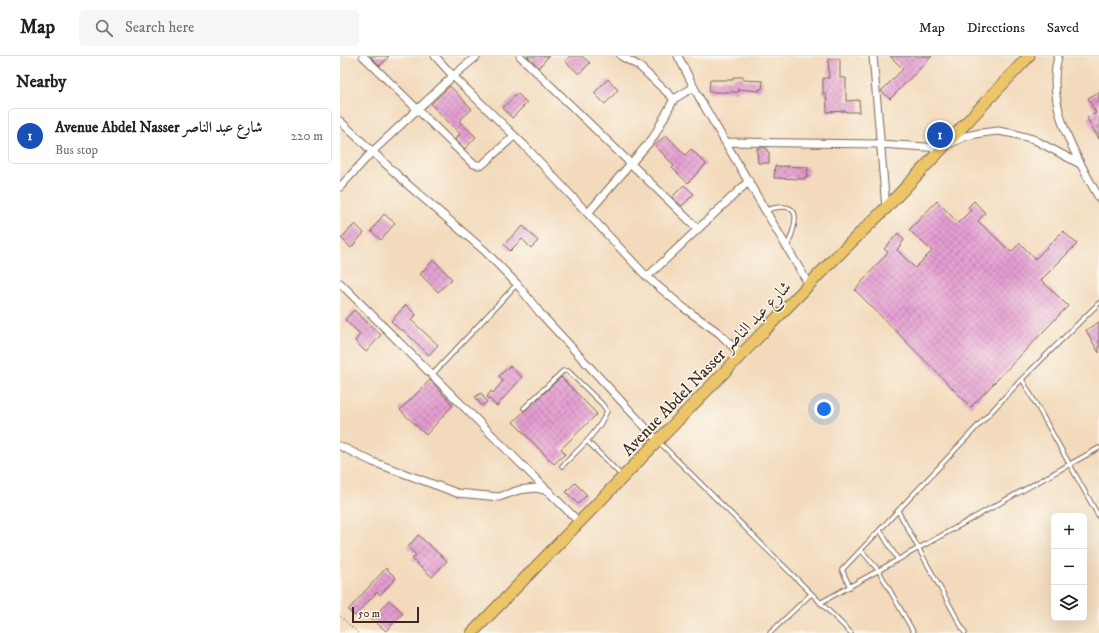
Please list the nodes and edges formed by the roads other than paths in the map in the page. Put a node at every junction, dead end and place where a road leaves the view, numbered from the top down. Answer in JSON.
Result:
{"nodes":[{"id":1,"x":363,"y":56,"type":"edge"},
{"id":2,"x":435,"y":56,"type":"edge"},
{"id":3,"x":477,"y":56,"type":"edge"},
{"id":4,"x":520,"y":56,"type":"edge"},
{"id":5,"x":621,"y":56,"type":"edge"},
{"id":6,"x":678,"y":56,"type":"edge"},
{"id":7,"x":873,"y":56,"type":"edge"},
{"id":8,"x":1029,"y":56,"type":"edge"},
{"id":9,"x":1058,"y":56,"type":"edge"},
{"id":10,"x":452,"y":76,"type":"junction"},
{"id":11,"x":694,"y":87,"type":"junction"},
{"id":12,"x":674,"y":99,"type":"junction"},
{"id":13,"x":418,"y":110,"type":"junction"},
{"id":14,"x":340,"y":121,"type":"edge"},
{"id":15,"x":514,"y":136,"type":"junction"},
{"id":16,"x":726,"y":142,"type":"junction"},
{"id":17,"x":880,"y":144,"type":"junction"},
{"id":18,"x":941,"y":148,"type":"junction"},
{"id":19,"x":372,"y":152,"type":"junction"},
{"id":20,"x":631,"y":163,"type":"junction"},
{"id":21,"x":1080,"y":164,"type":"junction"},
{"id":22,"x":749,"y":180,"type":"junction"},
{"id":23,"x":340,"y":187,"type":"edge"},
{"id":24,"x":1099,"y":198,"type":"edge"},
{"id":25,"x":886,"y":208,"type":"junction"},
{"id":26,"x":766,"y":210,"type":"junction"},
{"id":27,"x":588,"y":213,"type":"junction"},
{"id":28,"x":698,"y":229,"type":"junction"},
{"id":29,"x":788,"y":247,"type":"junction"},
{"id":30,"x":647,"y":277,"type":"junction"},
{"id":31,"x":340,"y":283,"type":"edge"},
{"id":32,"x":517,"y":284,"type":"junction"},
{"id":33,"x":809,"y":285,"type":"junction"},
{"id":34,"x":1099,"y":303,"type":"edge"},
{"id":35,"x":742,"y":355,"type":"junction"},
{"id":36,"x":432,"y":375,"type":"junction"},
{"id":37,"x":1022,"y":379,"type":"junction"},
{"id":38,"x":524,"y":408,"type":"dead end"},
{"id":39,"x":587,"y":441,"type":"junction"},
{"id":40,"x":658,"y":441,"type":"junction"},
{"id":41,"x":340,"y":446,"type":"edge"},
{"id":42,"x":1099,"y":448,"type":"edge"},
{"id":43,"x":1070,"y":465,"type":"junction"},
{"id":44,"x":562,"y":466,"type":"dead end"},
{"id":45,"x":624,"y":477,"type":"junction"},
{"id":46,"x":549,"y":492,"type":"junction"},
{"id":47,"x":898,"y":511,"type":"junction"},
{"id":48,"x":1099,"y":517,"type":"edge"},
{"id":49,"x":580,"y":522,"type":"junction"},
{"id":50,"x":880,"y":530,"type":"junction"},
{"id":51,"x":919,"y":548,"type":"junction"},
{"id":52,"x":861,"y":550,"type":"junction"},
{"id":53,"x":898,"y":560,"type":"junction"},
{"id":54,"x":879,"y":571,"type":"junction"},
{"id":55,"x":850,"y":587,"type":"junction"},
{"id":56,"x":811,"y":594,"type":"junction"},
{"id":57,"x":820,"y":603,"type":"junction"},
{"id":58,"x":472,"y":633,"type":"edge"},
{"id":59,"x":770,"y":633,"type":"edge"},
{"id":60,"x":850,"y":633,"type":"edge"},
{"id":61,"x":914,"y":633,"type":"edge"},
{"id":62,"x":965,"y":633,"type":"edge"}],
"edges":[{"from":1,"to":13,"type":"street"},
{"from":2,"to":10,"type":"street"},
{"from":3,"to":10,"type":"street"},
{"from":4,"to":20,"type":"street"},
{"from":5,"to":12,"type":"street"},
{"from":6,"to":11,"type":"street"},
{"from":7,"to":17,"type":"street"},
{"from":8,"to":18,"type":"main road","name":"Avenue Abdel Nasser شارع عبد الناصر"},
{"from":9,"to":21,"type":"street"},
{"from":10,"to":13,"type":"street"},
{"from":10,"to":15,"type":"street"},
{"from":11,"to":12,"type":"street"},
{"from":11,"to":16,"type":"street"},
{"from":12,"to":20,"type":"street"},
{"from":13,"to":15,"type":"street"},
{"from":13,"to":19,"type":"street"},
{"from":14,"to":19,"type":"street"},
{"from":15,"to":27,"type":"street"},
{"from":16,"to":17,"type":"street"},
{"from":16,"to":22,"type":"street"},
{"from":17,"to":18,"type":"street"},
{"from":17,"to":25,"type":"street"},
{"from":18,"to":21,"type":"street"},
{"from":18,"to":25,"type":"main road","name":"Avenue Abdel Nasser شارع عبد الناصر"},
{"from":19,"to":23,"type":"street"},
{"from":19,"to":32,"type":"street"},
{"from":20,"to":27,"type":"street"},
{"from":20,"to":28,"type":"street"},
{"from":21,"to":24,"type":"street"},
{"from":22,"to":26,"type":"street"},
{"from":22,"to":28,"type":"street"},
{"from":25,"to":33,"type":"main road","name":"Avenue Abdel Nasser شارع عبد الناصر"},
{"from":26,"to":29,"type":"street"},
{"from":26,"to":29,"type":"lane"},
{"from":27,"to":30,"type":"street"},
{"from":28,"to":30,"type":"street"},
{"from":29,"to":33,"type":"street"},
{"from":30,"to":35,"type":"street"},
{"from":31,"to":36,"type":"street"},
{"from":32,"to":36,"type":"lane"},
{"from":32,"to":40,"type":"street"},
{"from":33,"to":35,"type":"main road","name":"Avenue Abdel Nasser شارع عبد الناصر"},
{"from":34,"to":37,"type":"lane"},
{"from":35,"to":40,"type":"main road","name":"Avenue Abdel Nasser شارع عبد الناصر"},
{"from":36,"to":46,"type":"street"},
{"from":37,"to":43,"type":"lane"},
{"from":37,"to":47,"type":"lane"},
{"from":38,"to":39,"type":"lane"},
{"from":39,"to":44,"type":"lane"},
{"from":39,"to":45,"type":"lane"},
{"from":40,"to":45,"type":"main road","name":"Avenue Abdel Nasser شارع عبد الناصر"},
{"from":40,"to":56,"type":"lane"},
{"from":41,"to":46,"type":"street"},
{"from":42,"to":43,"type":"lane"},
{"from":43,"to":48,"type":"lane"},
{"from":43,"to":51,"type":"lane"},
{"from":45,"to":49,"type":"main road","name":"Avenue Abdel Nasser شارع عبد الناصر"},
{"from":46,"to":49,"type":"street"},
{"from":47,"to":50,"type":"lane"},
{"from":47,"to":51,"type":"lane"},
{"from":49,"to":58,"type":"main road","name":"Avenue Abdel Nasser شارع عبد الناصر"},
{"from":50,"to":52,"type":"lane"},
{"from":50,"to":53,"type":"lane"},
{"from":51,"to":53,"type":"lane"},
{"from":51,"to":62,"type":"lane"},
{"from":52,"to":54,"type":"lane"},
{"from":52,"to":55,"type":"lane"},
{"from":53,"to":54,"type":"lane"},
{"from":54,"to":55,"type":"lane"},
{"from":54,"to":61,"type":"lane"},
{"from":55,"to":57,"type":"lane"},
{"from":56,"to":57,"type":"lane"},
{"from":56,"to":59,"type":"lane"},
{"from":57,"to":60,"type":"lane"}]}
